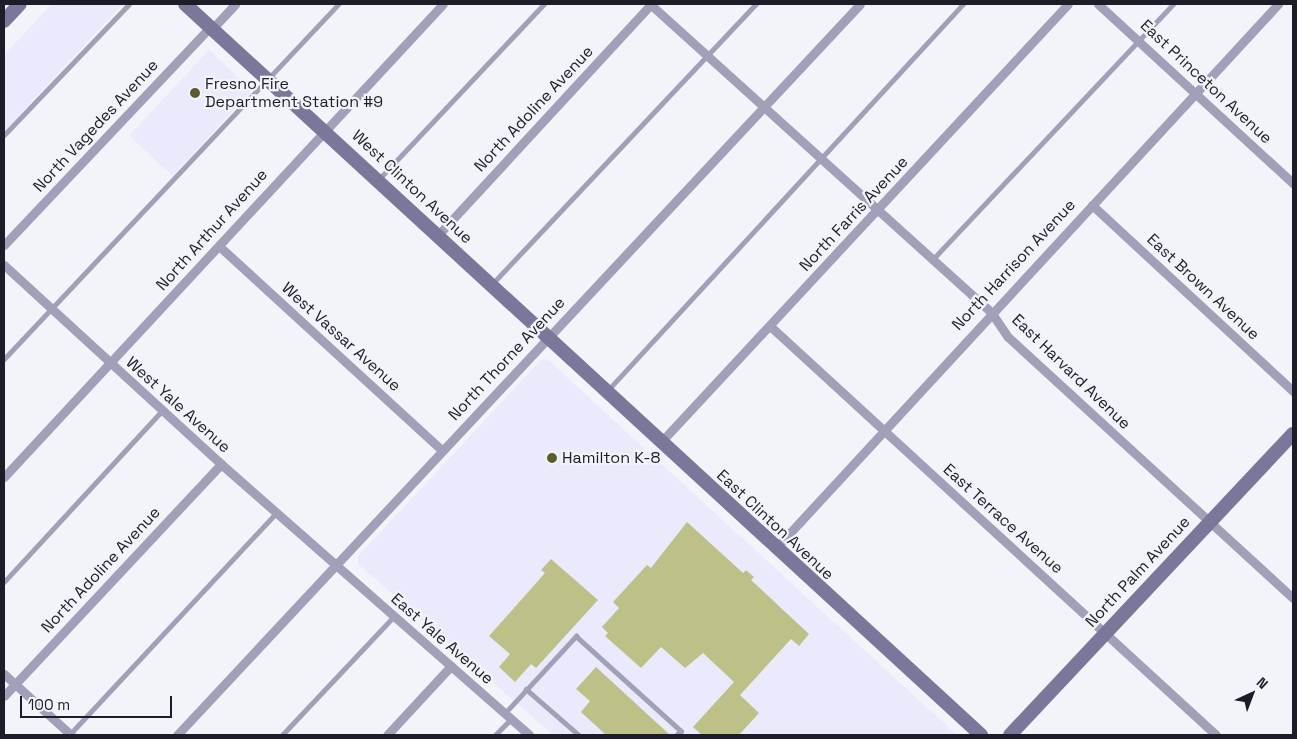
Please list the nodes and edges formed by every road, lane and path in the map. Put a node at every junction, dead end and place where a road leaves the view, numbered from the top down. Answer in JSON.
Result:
{"nodes":[{"id":1,"x":20,"y":4,"type":"edge"},
{"id":2,"x":129,"y":4,"type":"edge"},
{"id":3,"x":185,"y":4,"type":"edge"},
{"id":4,"x":235,"y":4,"type":"edge"},
{"id":5,"x":338,"y":4,"type":"edge"},
{"id":6,"x":443,"y":4,"type":"edge"},
{"id":7,"x":544,"y":4,"type":"edge"},
{"id":8,"x":651,"y":4,"type":"edge"},
{"id":9,"x":756,"y":4,"type":"edge"},
{"id":10,"x":860,"y":4,"type":"edge"},
{"id":11,"x":963,"y":4,"type":"edge"},
{"id":12,"x":1068,"y":4,"type":"edge"},
{"id":13,"x":1098,"y":4,"type":"edge"},
{"id":14,"x":1173,"y":4,"type":"edge"},
{"id":15,"x":1278,"y":4,"type":"edge"},
{"id":16,"x":4,"y":21,"type":"edge"},
{"id":17,"x":211,"y":28,"type":"junction"},
{"id":18,"x":1138,"y":41,"type":"junction"},
{"id":19,"x":707,"y":54,"type":"junction"},
{"id":20,"x":267,"y":79,"type":"junction"},
{"id":21,"x":1195,"y":94,"type":"junction"},
{"id":22,"x":764,"y":105,"type":"junction"},
{"id":23,"x":324,"y":130,"type":"junction"},
{"id":24,"x":4,"y":135,"type":"edge"},
{"id":25,"x":821,"y":157,"type":"junction"},
{"id":26,"x":378,"y":180,"type":"junction"},
{"id":27,"x":1293,"y":183,"type":"edge"},
{"id":28,"x":1092,"y":204,"type":"junction"},
{"id":29,"x":880,"y":210,"type":"junction"},
{"id":30,"x":438,"y":235,"type":"junction"},
{"id":31,"x":4,"y":245,"type":"edge"},
{"id":32,"x":219,"y":246,"type":"junction"},
{"id":33,"x":933,"y":259,"type":"junction"},
{"id":34,"x":4,"y":264,"type":"edge"},
{"id":35,"x":492,"y":284,"type":"junction"},
{"id":36,"x":51,"y":309,"type":"junction"},
{"id":37,"x":991,"y":312,"type":"junction"},
{"id":38,"x":770,"y":326,"type":"junction"},
{"id":39,"x":549,"y":336,"type":"junction"},
{"id":40,"x":4,"y":359,"type":"edge"},
{"id":41,"x":109,"y":363,"type":"junction"},
{"id":42,"x":1293,"y":390,"type":"edge"},
{"id":43,"x":607,"y":391,"type":"junction"},
{"id":44,"x":162,"y":411,"type":"junction"},
{"id":45,"x":882,"y":429,"type":"junction"},
{"id":46,"x":1293,"y":434,"type":"edge"},
{"id":47,"x":660,"y":443,"type":"junction"},
{"id":48,"x":442,"y":450,"type":"junction"},
{"id":49,"x":221,"y":464,"type":"junction"},
{"id":50,"x":4,"y":477,"type":"edge"},
{"id":51,"x":276,"y":513,"type":"junction"},
{"id":52,"x":1210,"y":521,"type":"junction"},
{"id":53,"x":775,"y":549,"type":"junction"},
{"id":54,"x":335,"y":565,"type":"junction"},
{"id":55,"x":4,"y":582,"type":"edge"},
{"id":56,"x":1293,"y":598,"type":"edge"},
{"id":57,"x":394,"y":616,"type":"junction"},
{"id":58,"x":1105,"y":632,"type":"junction"},
{"id":59,"x":451,"y":666,"type":"junction"},
{"id":60,"x":4,"y":674,"type":"edge"},
{"id":61,"x":15,"y":684,"type":"junction"},
{"id":62,"x":526,"y":689,"type":"junction"},
{"id":63,"x":4,"y":696,"type":"edge"},
{"id":64,"x":508,"y":716,"type":"junction"},
{"id":65,"x":70,"y":735,"type":"edge"},
{"id":66,"x":177,"y":735,"type":"edge"},
{"id":67,"x":282,"y":735,"type":"edge"},
{"id":68,"x":387,"y":735,"type":"edge"},
{"id":69,"x":495,"y":735,"type":"edge"},
{"id":70,"x":529,"y":735,"type":"edge"},
{"id":71,"x":579,"y":735,"type":"edge"},
{"id":72,"x":677,"y":735,"type":"edge"},
{"id":73,"x":981,"y":735,"type":"edge"},
{"id":74,"x":1010,"y":735,"type":"edge"},
{"id":75,"x":1216,"y":735,"type":"edge"}],
"edges":[{"from":1,"to":16,"type":"main road"},
{"from":2,"to":24,"type":"lane"},
{"from":3,"to":17,"type":"main road","name":"West Clinton Avenue"},
{"from":4,"to":17,"type":"street","name":"North Vagedes Avenue"},
{"from":5,"to":20,"type":"lane"},
{"from":6,"to":23,"type":"street","name":"North Arthur Avenue"},
{"from":7,"to":26,"type":"lane"},
{"from":8,"to":19,"type":"street","name":"East Harvard Avenue"},
{"from":8,"to":30,"type":"street","name":"North Adoline Avenue"},
{"from":9,"to":19,"type":"lane"},
{"from":10,"to":22,"type":"street","name":"North Thorne Avenue"},
{"from":11,"to":25,"type":"lane"},
{"from":12,"to":29,"type":"street","name":"North Farris Avenue"},
{"from":13,"to":18,"type":"street","name":"East Princeton Avenue"},
{"from":14,"to":18,"type":"lane"},
{"from":15,"to":21,"type":"street","name":"North Harrison Avenue"},
{"from":17,"to":20,"type":"main road","name":"West Clinton Avenue"},
{"from":17,"to":31,"type":"street","name":"North Vagedes Avenue"},
{"from":18,"to":21,"type":"street","name":"East Princeton Avenue"},
{"from":18,"to":33,"type":"lane"},
{"from":19,"to":22,"type":"street","name":"East Harvard Avenue"},
{"from":19,"to":35,"type":"lane"},
{"from":20,"to":23,"type":"main road","name":"West Clinton Avenue"},
{"from":20,"to":36,"type":"lane"},
{"from":21,"to":27,"type":"street","name":"East Princeton Avenue"},
{"from":21,"to":28,"type":"street","name":"North Harrison Avenue"},
{"from":22,"to":25,"type":"street","name":"East Harvard Avenue"},
{"from":22,"to":39,"type":"street","name":"North Thorne Avenue"},
{"from":23,"to":26,"type":"main road","name":"West Clinton Avenue"},
{"from":23,"to":32,"type":"street","name":"North Arthur Avenue"},
{"from":25,"to":29,"type":"street","name":"East Harvard Avenue"},
{"from":25,"to":43,"type":"lane"},
{"from":26,"to":30,"type":"main road","name":"West Clinton Avenue"},
{"from":28,"to":37,"type":"street","name":"North Harrison Avenue"},
{"from":28,"to":42,"type":"street","name":"East Brown Avenue"},
{"from":29,"to":33,"type":"street","name":"East Harvard Avenue"},
{"from":29,"to":38,"type":"street","name":"North Farris Avenue"},
{"from":30,"to":35,"type":"main road","name":"West Clinton Avenue"},
{"from":32,"to":41,"type":"street","name":"North Arthur Avenue"},
{"from":32,"to":48,"type":"street","name":"West Vassar Avenue"},
{"from":33,"to":37,"type":"street","name":"East Harvard Avenue"},
{"from":34,"to":36,"type":"street","name":"West Yale Avenue"},
{"from":35,"to":39,"type":"main road","name":"West Clinton Avenue"},
{"from":36,"to":40,"type":"lane"},
{"from":36,"to":41,"type":"street","name":"West Yale Avenue"},
{"from":37,"to":45,"type":"street","name":"North Harrison Avenue"},
{"from":37,"to":52,"type":"street","name":"East Harvard Avenue"},
{"from":38,"to":45,"type":"street","name":"East Terrace Avenue"},
{"from":38,"to":47,"type":"street","name":"North Farris Avenue"},
{"from":39,"to":43,"type":"main road","name":"East Clinton Avenue"},
{"from":39,"to":48,"type":"street","name":"North Thorne Avenue"},
{"from":41,"to":44,"type":"street","name":"West Yale Avenue"},
{"from":41,"to":50,"type":"street","name":"North Arthur Avenue"},
{"from":43,"to":47,"type":"main road","name":"East Clinton Avenue"},
{"from":44,"to":49,"type":"street","name":"West Yale Avenue"},
{"from":44,"to":55,"type":"lane"},
{"from":45,"to":53,"type":"street","name":"North Harrison Avenue"},
{"from":45,"to":58,"type":"street","name":"East Terrace Avenue"},
{"from":46,"to":52,"type":"main road","name":"North Palm Avenue"},
{"from":47,"to":53,"type":"main road","name":"East Clinton Avenue"},
{"from":48,"to":54,"type":"street","name":"North Thorne Avenue"},
{"from":49,"to":51,"type":"street","name":"West Yale Avenue"},
{"from":49,"to":61,"type":"street","name":"North Adoline Avenue"},
{"from":51,"to":54,"type":"street","name":"West Yale Avenue"},
{"from":51,"to":65,"type":"lane"},
{"from":52,"to":56,"type":"street","name":"East Harvard Avenue"},
{"from":52,"to":58,"type":"main road","name":"North Palm Avenue"},
{"from":53,"to":73,"type":"main road","name":"East Clinton Avenue"},
{"from":54,"to":57,"type":"street","name":"East Yale Avenue"},
{"from":54,"to":66,"type":"street","name":"North Thorne Avenue"},
{"from":57,"to":59,"type":"street","name":"East Yale Avenue"},
{"from":57,"to":67,"type":"lane"},
{"from":58,"to":74,"type":"main road","name":"North Palm Avenue"},
{"from":58,"to":75,"type":"street","name":"East Terrace Avenue"},
{"from":59,"to":64,"type":"street","name":"East Yale Avenue"},
{"from":59,"to":68,"type":"street"},
{"from":60,"to":61,"type":"street"},
{"from":61,"to":63,"type":"street","name":"North Adoline Avenue"},
{"from":61,"to":65,"type":"street"},
{"from":62,"to":64,"type":"lane"},
{"from":62,"to":71,"type":"lane"},
{"from":62,"to":72,"type":"lane"},
{"from":64,"to":69,"type":"lane"},
{"from":64,"to":70,"type":"street","name":"East Yale Avenue"}]}
